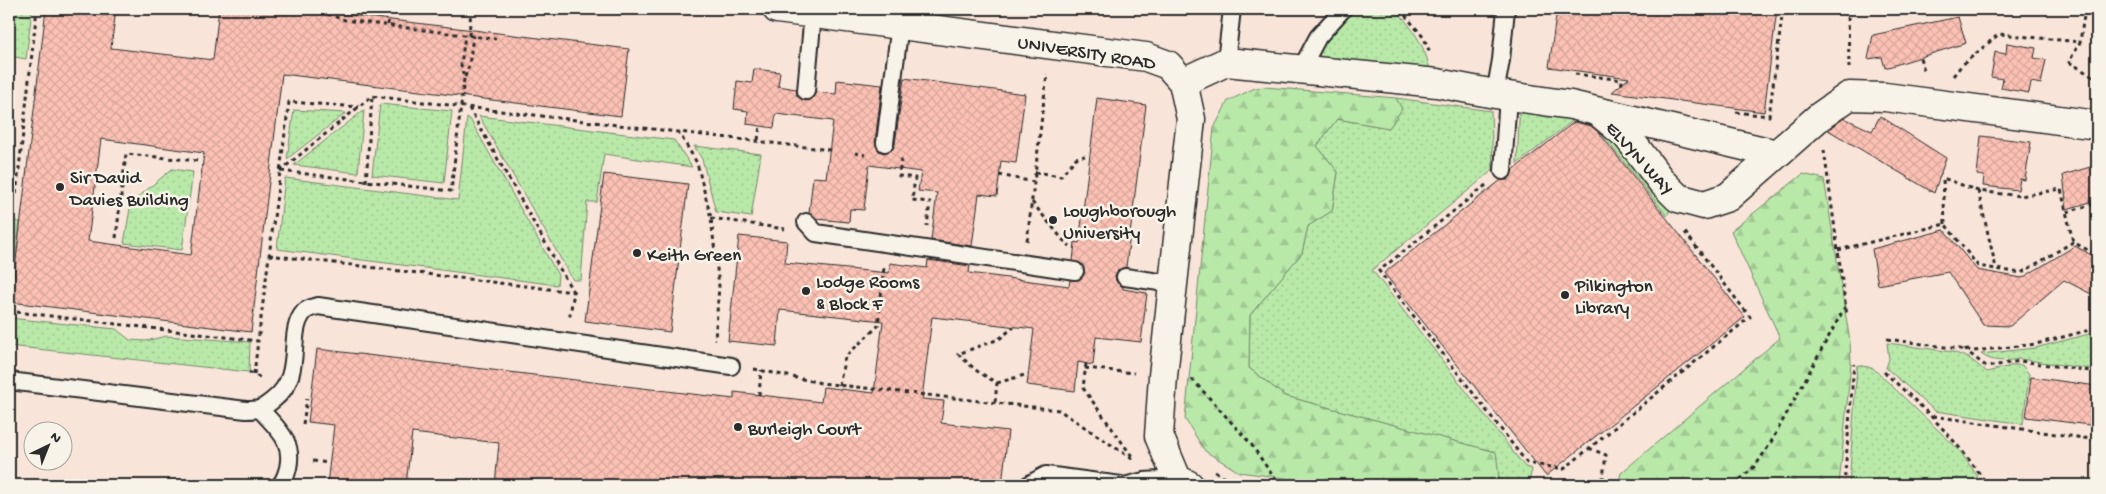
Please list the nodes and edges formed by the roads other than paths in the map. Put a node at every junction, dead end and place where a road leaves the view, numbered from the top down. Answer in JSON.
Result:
{"nodes":[{"id":1,"x":777,"y":9,"type":"edge"},
{"id":2,"x":1232,"y":9,"type":"edge"},
{"id":3,"x":1343,"y":9,"type":"edge"},
{"id":4,"x":1506,"y":9,"type":"edge"},
{"id":5,"x":813,"y":13,"type":"junction"},
{"id":6,"x":900,"y":24,"type":"junction"},
{"id":7,"x":1226,"y":62,"type":"junction"},
{"id":8,"x":1301,"y":69,"type":"junction"},
{"id":9,"x":1183,"y":82,"type":"junction"},
{"id":10,"x":806,"y":91,"type":"dead end"},
{"id":11,"x":1502,"y":95,"type":"junction"},
{"id":12,"x":1609,"y":105,"type":"junction"},
{"id":13,"x":2097,"y":125,"type":"edge"},
{"id":14,"x":885,"y":143,"type":"dead end"},
{"id":15,"x":1778,"y":154,"type":"junction"},
{"id":16,"x":1503,"y":171,"type":"road end"},
{"id":17,"x":806,"y":222,"type":"dead end"},
{"id":18,"x":1075,"y":271,"type":"dead end"},
{"id":19,"x":1125,"y":277,"type":"dead end"},
{"id":20,"x":1173,"y":284,"type":"junction"},
{"id":21,"x":731,"y":366,"type":"road end"},
{"id":22,"x":9,"y":381,"type":"edge"},
{"id":23,"x":261,"y":410,"type":"junction"},
{"id":24,"x":1183,"y":482,"type":"edge"},
{"id":25,"x":1136,"y":483,"type":"edge"},
{"id":26,"x":280,"y":485,"type":"edge"},
{"id":27,"x":1028,"y":485,"type":"edge"},
{"id":28,"x":1121,"y":485,"type":"edge"}],
"edges":[{"from":1,"to":5,"type":"street","name":"UNIVERSITY ROAD"},
{"from":2,"to":7,"type":"lane"},
{"from":3,"to":8,"type":"lane"},
{"from":4,"to":11,"type":"lane"},
{"from":5,"to":6,"type":"street","name":"UNIVERSITY ROAD"},
{"from":5,"to":10,"type":"lane"},
{"from":6,"to":9,"type":"street","name":"UNIVERSITY ROAD"},
{"from":6,"to":14,"type":"lane"},
{"from":7,"to":8,"type":"street","name":"ELVYN WAY"},
{"from":7,"to":9,"type":"street"},
{"from":8,"to":11,"type":"street","name":"ELVYN WAY"},
{"from":9,"to":20,"type":"street"},
{"from":11,"to":12,"type":"street","name":"ELVYN WAY"},
{"from":11,"to":16,"type":"lane"},
{"from":12,"to":15,"type":"street"},
{"from":12,"to":15,"type":"street","name":"ELVYN WAY"},
{"from":13,"to":15,"type":"street","name":"ELVYN WAY"},
{"from":17,"to":18,"type":"lane"},
{"from":19,"to":20,"type":"lane"},
{"from":20,"to":24,"type":"street"},
{"from":21,"to":23,"type":"lane"},
{"from":22,"to":23,"type":"lane"},
{"from":23,"to":26,"type":"lane"},
{"from":24,"to":25,"type":"lane"},
{"from":27,"to":28,"type":"lane"}]}
